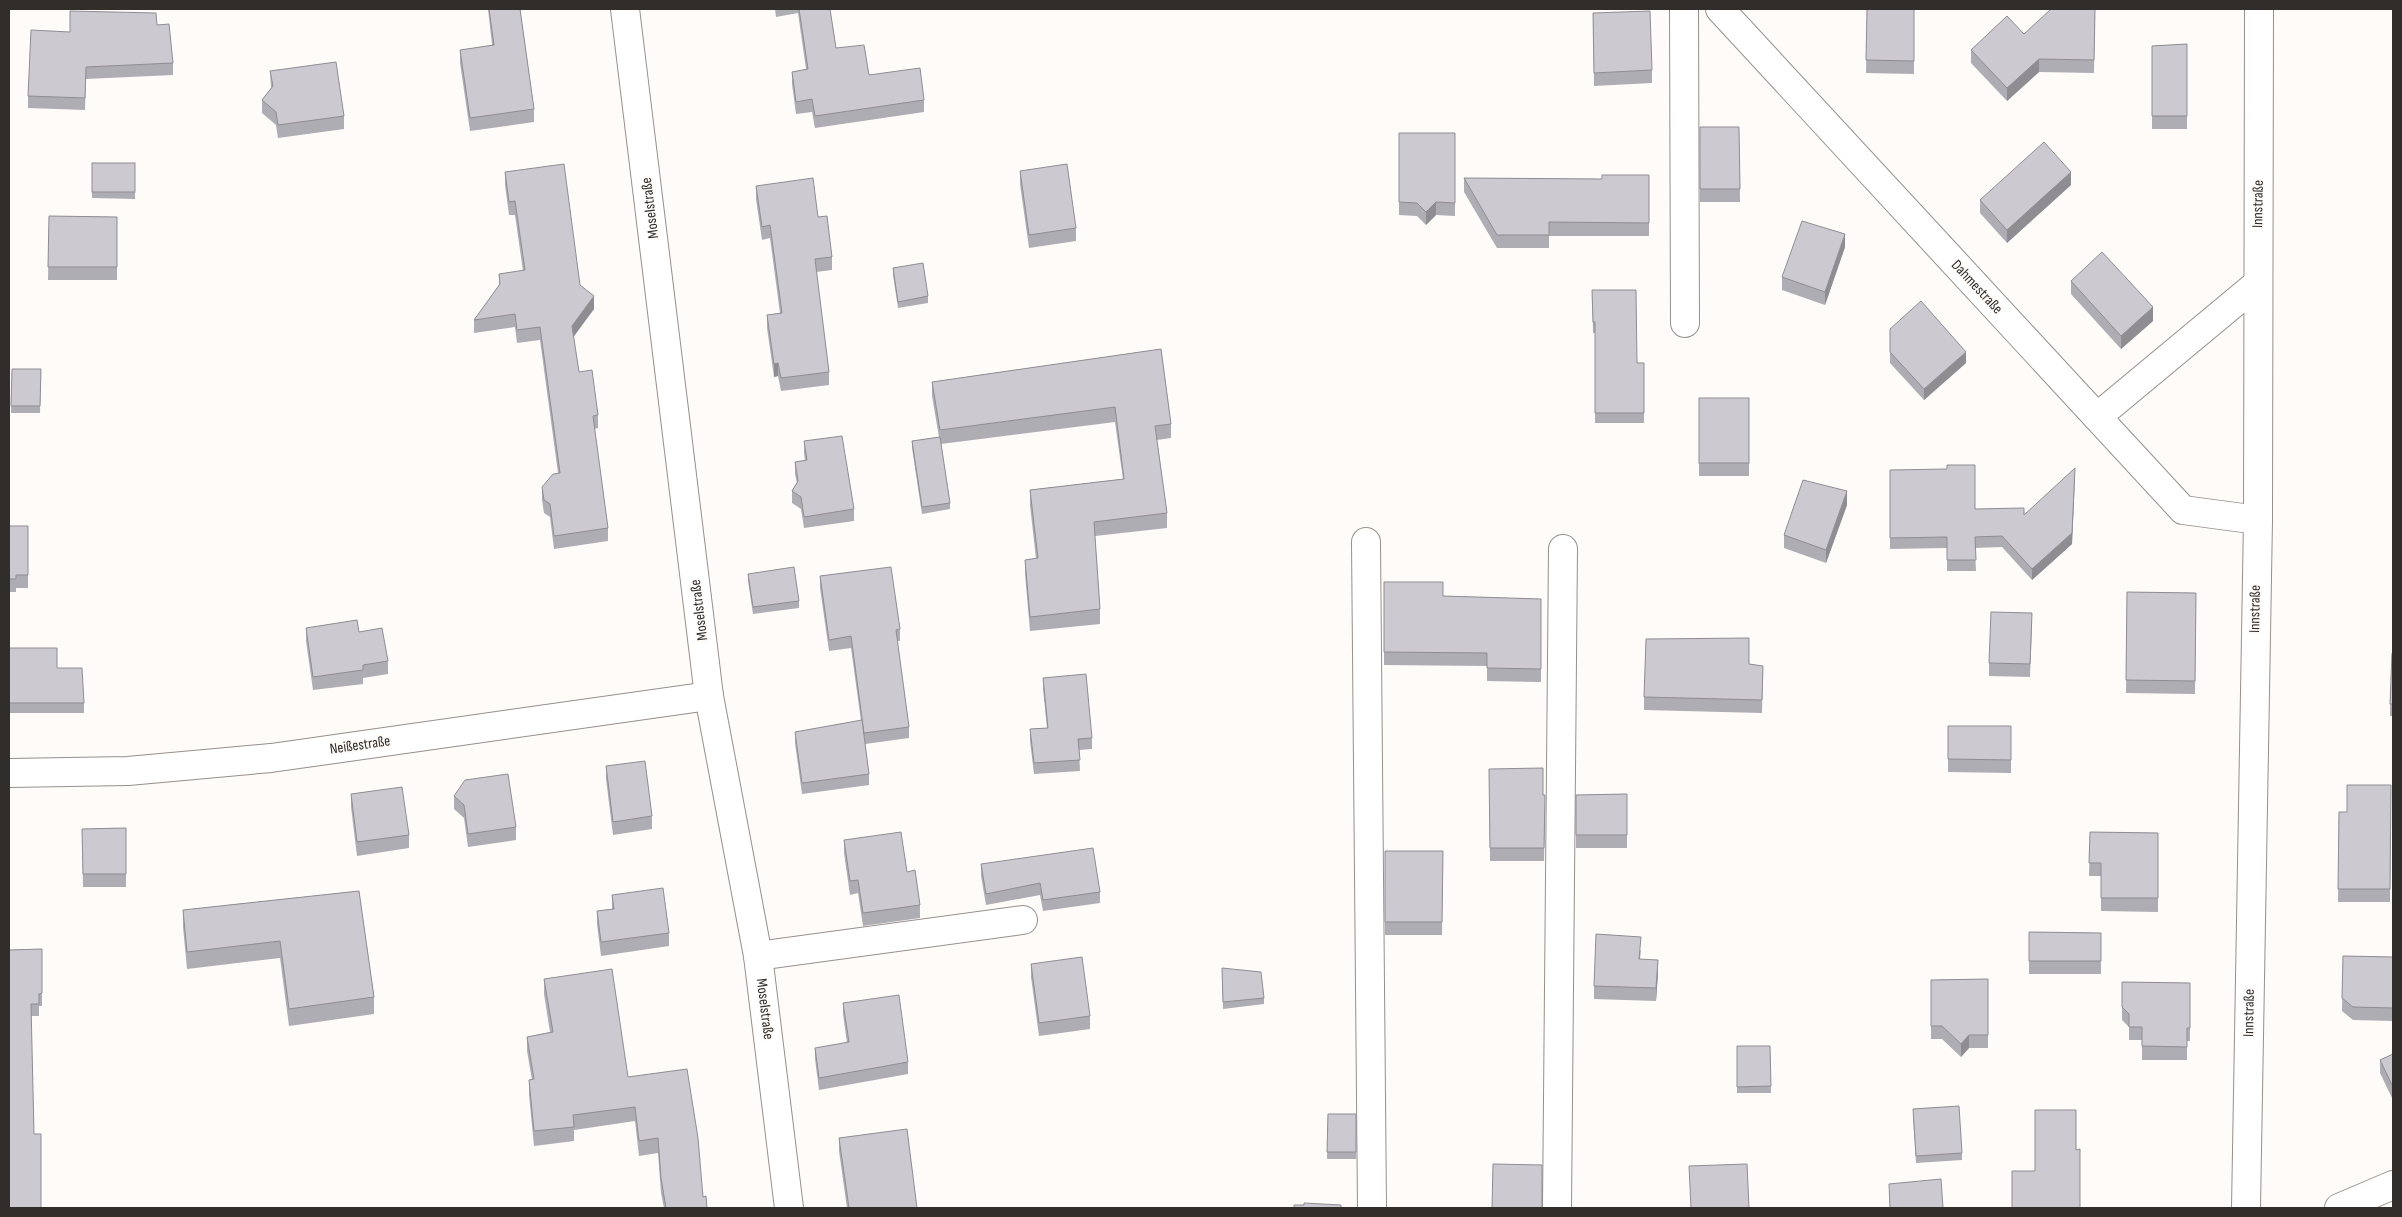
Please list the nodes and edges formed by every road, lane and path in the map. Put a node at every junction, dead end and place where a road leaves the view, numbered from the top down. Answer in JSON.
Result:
{"nodes":[{"id":1,"x":625,"y":9,"type":"edge"},
{"id":2,"x":1684,"y":9,"type":"edge"},
{"id":3,"x":1720,"y":9,"type":"edge"},
{"id":4,"x":2260,"y":9,"type":"edge"},
{"id":5,"x":2257,"y":284,"type":"junction"},
{"id":6,"x":1686,"y":323,"type":"dead end"},
{"id":7,"x":2096,"y":417,"type":"junction"},
{"id":8,"x":2258,"y":520,"type":"junction"},
{"id":9,"x":1366,"y":542,"type":"dead end"},
{"id":10,"x":1563,"y":549,"type":"dead end"},
{"id":11,"x":709,"y":696,"type":"junction"},
{"id":12,"x":9,"y":773,"type":"edge"},
{"id":13,"x":1023,"y":920,"type":"dead end"},
{"id":14,"x":758,"y":956,"type":"junction"},
{"id":15,"x":2393,"y":1185,"type":"edge"},
{"id":16,"x":789,"y":1208,"type":"edge"},
{"id":17,"x":1372,"y":1208,"type":"edge"},
{"id":18,"x":1557,"y":1208,"type":"edge"},
{"id":19,"x":2246,"y":1208,"type":"edge"},
{"id":20,"x":2339,"y":1208,"type":"edge"}],
"edges":[{"from":1,"to":11,"type":"street","name":"Moselstraße"},
{"from":2,"to":6,"type":"street"},
{"from":3,"to":7,"type":"street","name":"Dahmestraße"},
{"from":4,"to":5,"type":"street","name":"Innstraße"},
{"from":5,"to":7,"type":"street"},
{"from":5,"to":8,"type":"street","name":"Innstraße"},
{"from":7,"to":8,"type":"street","name":"Dahmestraße"},
{"from":8,"to":19,"type":"street","name":"Innstraße"},
{"from":9,"to":17,"type":"street"},
{"from":10,"to":18,"type":"street"},
{"from":11,"to":12,"type":"street","name":"Neißestraße"},
{"from":11,"to":14,"type":"street","name":"Moselstraße"},
{"from":13,"to":14,"type":"street"},
{"from":14,"to":16,"type":"street","name":"Moselstraße"},
{"from":15,"to":20,"type":"street"}]}
